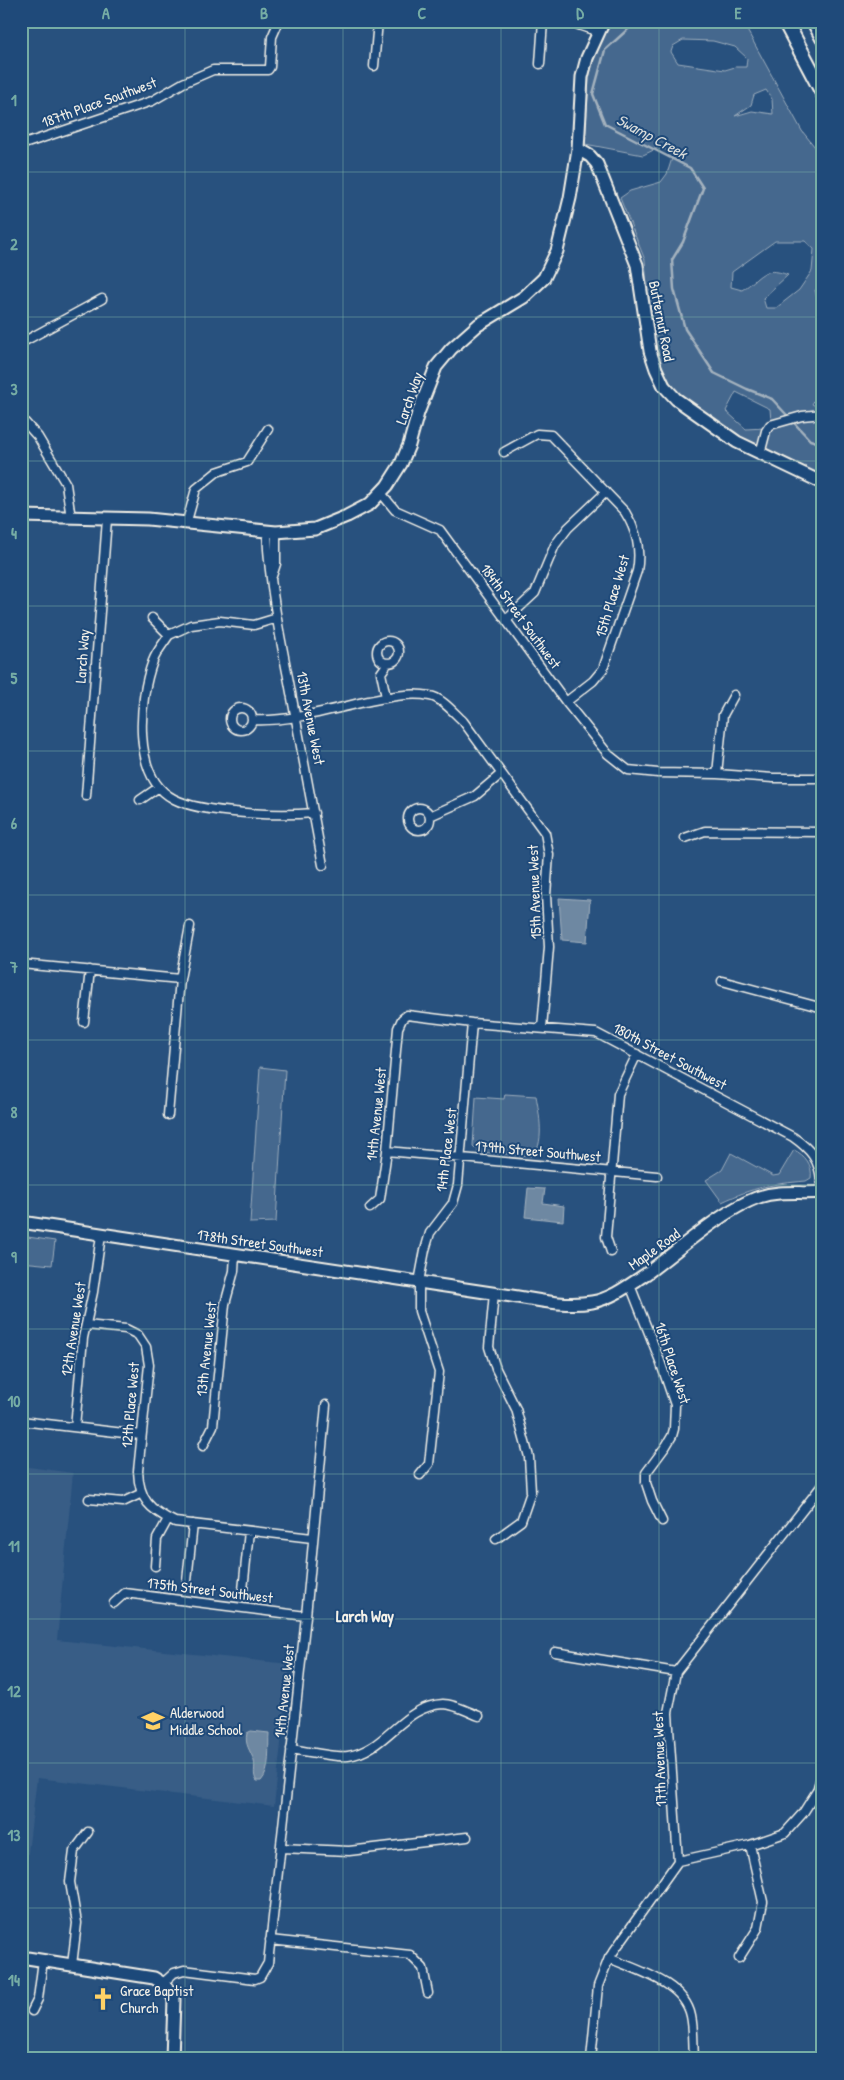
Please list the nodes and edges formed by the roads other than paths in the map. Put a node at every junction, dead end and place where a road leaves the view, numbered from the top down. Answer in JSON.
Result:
{"nodes":[{"id":1,"x":279,"y":21,"type":"edge"},
{"id":2,"x":378,"y":21,"type":"edge"},
{"id":3,"x":543,"y":21,"type":"edge"},
{"id":4,"x":567,"y":21,"type":"edge"},
{"id":5,"x":604,"y":21,"type":"edge"},
{"id":6,"x":785,"y":21,"type":"edge"},
{"id":7,"x":815,"y":21,"type":"edge"},
{"id":8,"x":599,"y":32,"type":"junction"},
{"id":9,"x":823,"y":33,"type":"edge"},
{"id":10,"x":823,"y":38,"type":"edge"},
{"id":11,"x":807,"y":62,"type":"junction"},
{"id":12,"x":540,"y":64,"type":"dead end"},
{"id":13,"x":374,"y":66,"type":"dead end"},
{"id":14,"x":823,"y":88,"type":"edge"},
{"id":15,"x":823,"y":93,"type":"edge"},
{"id":16,"x":21,"y":145,"type":"edge"},
{"id":17,"x":578,"y":150,"type":"junction"},
{"id":18,"x":102,"y":299,"type":"dead end"},
{"id":19,"x":21,"y":342,"type":"edge"},
{"id":20,"x":823,"y":414,"type":"edge"},
{"id":21,"x":21,"y":418,"type":"edge"},
{"id":22,"x":268,"y":429,"type":"dead end"},
{"id":23,"x":504,"y":452,"type":"dead end"},
{"id":24,"x":760,"y":454,"type":"junction"},
{"id":25,"x":823,"y":484,"type":"edge"},
{"id":26,"x":606,"y":492,"type":"junction"},
{"id":27,"x":381,"y":493,"type":"junction"},
{"id":28,"x":21,"y":516,"type":"edge"},
{"id":29,"x":71,"y":518,"type":"junction"},
{"id":30,"x":107,"y":519,"type":"junction"},
{"id":31,"x":187,"y":522,"type":"junction"},
{"id":32,"x":272,"y":532,"type":"junction"},
{"id":33,"x":152,"y":618,"type":"dead end"},
{"id":34,"x":277,"y":618,"type":"junction"},
{"id":35,"x":506,"y":620,"type":"junction"},
{"id":36,"x":169,"y":635,"type":"junction"},
{"id":37,"x":388,"y":663,"type":"dead end"},
{"id":38,"x":734,"y":695,"type":"dead end"},
{"id":39,"x":386,"y":697,"type":"junction"},
{"id":40,"x":566,"y":702,"type":"junction"},
{"id":41,"x":295,"y":716,"type":"junction"},
{"id":42,"x":253,"y":720,"type":"dead end"},
{"id":43,"x":502,"y":774,"type":"junction"},
{"id":44,"x":717,"y":774,"type":"junction"},
{"id":45,"x":823,"y":778,"type":"edge"},
{"id":46,"x":159,"y":787,"type":"junction"},
{"id":47,"x":86,"y":796,"type":"dead end"},
{"id":48,"x":140,"y":800,"type":"dead end"},
{"id":49,"x":314,"y":813,"type":"junction"},
{"id":50,"x":430,"y":816,"type":"dead end"},
{"id":51,"x":823,"y":832,"type":"edge"},
{"id":52,"x":685,"y":838,"type":"dead end"},
{"id":53,"x":323,"y":865,"type":"dead end"},
{"id":54,"x":190,"y":926,"type":"dead end"},
{"id":55,"x":21,"y":964,"type":"edge"},
{"id":56,"x":90,"y":970,"type":"junction"},
{"id":57,"x":180,"y":979,"type":"junction"},
{"id":58,"x":722,"y":981,"type":"dead end"},
{"id":59,"x":823,"y":1008,"type":"edge"},
{"id":60,"x":402,"y":1019,"type":"joint"},
{"id":61,"x":84,"y":1022,"type":"dead end"},
{"id":62,"x":472,"y":1023,"type":"junction"},
{"id":63,"x":542,"y":1028,"type":"junction"},
{"id":64,"x":637,"y":1054,"type":"junction"},
{"id":65,"x":168,"y":1115,"type":"dead end"},
{"id":66,"x":386,"y":1151,"type":"junction"},
{"id":67,"x":460,"y":1158,"type":"junction"},
{"id":68,"x":611,"y":1172,"type":"junction"},
{"id":69,"x":657,"y":1176,"type":"dead end"},
{"id":70,"x":822,"y":1192,"type":"edge"},
{"id":71,"x":823,"y":1205,"type":"edge"},
{"id":72,"x":370,"y":1208,"type":"dead end"},
{"id":73,"x":21,"y":1222,"type":"edge"},
{"id":74,"x":101,"y":1235,"type":"junction"},
{"id":75,"x":611,"y":1252,"type":"dead end"},
{"id":76,"x":235,"y":1254,"type":"junction"},
{"id":77,"x":419,"y":1282,"type":"junction"},
{"id":78,"x":630,"y":1285,"type":"junction"},
{"id":79,"x":494,"y":1293,"type":"junction"},
{"id":80,"x":86,"y":1325,"type":"junction"},
{"id":81,"x":326,"y":1405,"type":"dead end"},
{"id":82,"x":21,"y":1421,"type":"edge"},
{"id":83,"x":75,"y":1427,"type":"junction"},
{"id":84,"x":141,"y":1435,"type":"junction"},
{"id":85,"x":203,"y":1446,"type":"dead end"},
{"id":86,"x":420,"y":1476,"type":"dead end"},
{"id":87,"x":823,"y":1484,"type":"edge"},
{"id":88,"x":142,"y":1493,"type":"junction"},
{"id":89,"x":89,"y":1499,"type":"dead end"},
{"id":90,"x":168,"y":1519,"type":"junction"},
{"id":91,"x":662,"y":1521,"type":"dead end"},
{"id":92,"x":193,"y":1524,"type":"junction"},
{"id":93,"x":249,"y":1531,"type":"junction"},
{"id":94,"x":312,"y":1538,"type":"junction"},
{"id":95,"x":496,"y":1540,"type":"dead end"},
{"id":96,"x":155,"y":1566,"type":"dead end"},
{"id":97,"x":187,"y":1581,"type":"dead end"},
{"id":98,"x":243,"y":1590,"type":"dead end"},
{"id":99,"x":114,"y":1603,"type":"dead end"},
{"id":100,"x":306,"y":1616,"type":"junction"},
{"id":101,"x":555,"y":1652,"type":"dead end"},
{"id":102,"x":676,"y":1672,"type":"junction"},
{"id":103,"x":479,"y":1716,"type":"dead end"},
{"id":104,"x":291,"y":1749,"type":"junction"},
{"id":105,"x":823,"y":1770,"type":"edge"},
{"id":106,"x":88,"y":1832,"type":"dead end"},
{"id":107,"x":467,"y":1837,"type":"dead end"},
{"id":108,"x":750,"y":1845,"type":"junction"},
{"id":109,"x":281,"y":1848,"type":"junction"},
{"id":110,"x":678,"y":1861,"type":"junction"},
{"id":111,"x":270,"y":1940,"type":"junction"},
{"id":112,"x":21,"y":1957,"type":"edge"},
{"id":113,"x":609,"y":1958,"type":"junction"},
{"id":114,"x":739,"y":1958,"type":"dead end"},
{"id":115,"x":43,"y":1960,"type":"junction"},
{"id":116,"x":72,"y":1965,"type":"junction"},
{"id":117,"x":164,"y":1983,"type":"junction"},
{"id":118,"x":428,"y":1993,"type":"dead end"},
{"id":119,"x":32,"y":2011,"type":"dead end"},
{"id":120,"x":172,"y":2059,"type":"edge"},
{"id":121,"x":591,"y":2059,"type":"edge"},
{"id":122,"x":694,"y":2059,"type":"edge"}],
"edges":[{"from":1,"to":16,"type":"street","name":"187th Place Southwest"},
{"from":2,"to":13,"type":"street"},
{"from":3,"to":12,"type":"street"},
{"from":4,"to":8,"type":"street"},
{"from":5,"to":8,"type":"street","name":"Larch Way"},
{"from":6,"to":11,"type":"highway"},
{"from":7,"to":9,"type":"highway"},
{"from":7,"to":10,"type":"highway"},
{"from":8,"to":17,"type":"street","name":"Larch Way"},
{"from":11,"to":14,"type":"highway"},
{"from":11,"to":15,"type":"highway"},
{"from":17,"to":24,"type":"street","name":"Butternut Road"},
{"from":17,"to":27,"type":"street","name":"Larch Way"},
{"from":18,"to":19,"type":"street"},
{"from":20,"to":24,"type":"street"},
{"from":21,"to":29,"type":"street"},
{"from":22,"to":31,"type":"street"},
{"from":23,"to":26,"type":"street","name":"15th Place West"},
{"from":24,"to":25,"type":"street","name":"Butternut Road"},
{"from":26,"to":35,"type":"street"},
{"from":26,"to":40,"type":"street","name":"15th Place West"},
{"from":27,"to":32,"type":"street","name":"Larch Way"},
{"from":27,"to":35,"type":"street","name":"184th Street Southwest"},
{"from":28,"to":29,"type":"street","name":"Larch Way"},
{"from":29,"to":30,"type":"street","name":"Larch Way"},
{"from":30,"to":31,"type":"street","name":"Larch Way"},
{"from":30,"to":47,"type":"street","name":"Larch Way"},
{"from":31,"to":32,"type":"street","name":"Larch Way"},
{"from":32,"to":34,"type":"street","name":"13th Avenue West"},
{"from":33,"to":36,"type":"street"},
{"from":34,"to":36,"type":"street"},
{"from":34,"to":41,"type":"street","name":"13th Avenue West"},
{"from":35,"to":40,"type":"street","name":"184th Street Southwest"},
{"from":36,"to":46,"type":"street"},
{"from":37,"to":39,"type":"street"},
{"from":38,"to":44,"type":"street"},
{"from":39,"to":41,"type":"street","name":"15th Avenue West"},
{"from":39,"to":43,"type":"street","name":"15th Avenue West"},
{"from":40,"to":44,"type":"street","name":"184th Street Southwest"},
{"from":41,"to":42,"type":"street","name":"15th Avenue West"},
{"from":41,"to":49,"type":"street","name":"13th Avenue West"},
{"from":43,"to":50,"type":"street"},
{"from":43,"to":63,"type":"street","name":"15th Avenue West"},
{"from":44,"to":45,"type":"street"},
{"from":46,"to":48,"type":"street"},
{"from":46,"to":49,"type":"street"},
{"from":49,"to":53,"type":"street","name":"13th Avenue West"},
{"from":51,"to":52,"type":"street"},
{"from":54,"to":57,"type":"street"},
{"from":55,"to":56,"type":"street"},
{"from":56,"to":57,"type":"street"},
{"from":56,"to":61,"type":"street"},
{"from":57,"to":65,"type":"street"},
{"from":58,"to":59,"type":"street"},
{"from":60,"to":62,"type":"street","name":"180th Street Southwest"},
{"from":60,"to":66,"type":"street","name":"14th Avenue West"},
{"from":62,"to":63,"type":"street","name":"180th Street Southwest"},
{"from":62,"to":67,"type":"street","name":"14th Place West"},
{"from":63,"to":64,"type":"street","name":"180th Street Southwest"},
{"from":64,"to":68,"type":"street"},
{"from":64,"to":70,"type":"street","name":"180th Street Southwest"},
{"from":66,"to":67,"type":"street","name":"179th Street Southwest"},
{"from":66,"to":72,"type":"street","name":"14th Avenue West"},
{"from":67,"to":68,"type":"street","name":"179th Street Southwest"},
{"from":67,"to":77,"type":"street","name":"14th Place West"},
{"from":68,"to":69,"type":"street","name":"179th Street Southwest"},
{"from":68,"to":75,"type":"street"},
{"from":70,"to":71,"type":"street"},
{"from":70,"to":78,"type":"street","name":"Maple Road"},
{"from":73,"to":74,"type":"street","name":"178th Street Southwest"},
{"from":74,"to":76,"type":"street","name":"178th Street Southwest"},
{"from":74,"to":80,"type":"street","name":"12th Avenue West"},
{"from":76,"to":77,"type":"street","name":"178th Street Southwest"},
{"from":76,"to":85,"type":"street","name":"13th Avenue West"},
{"from":77,"to":79,"type":"street","name":"178th Street Southwest"},
{"from":77,"to":86,"type":"street","name":"14th Place West"},
{"from":78,"to":79,"type":"street","name":"Maple Road"},
{"from":78,"to":91,"type":"street","name":"16th Place West"},
{"from":79,"to":95,"type":"street"},
{"from":80,"to":83,"type":"street","name":"12th Avenue West"},
{"from":80,"to":84,"type":"street","name":"12th Place West"},
{"from":81,"to":94,"type":"street","name":"14th Avenue West"},
{"from":82,"to":83,"type":"street"},
{"from":83,"to":84,"type":"street"},
{"from":84,"to":88,"type":"street","name":"12th Place West"},
{"from":87,"to":102,"type":"street","name":"17th Avenue West"},
{"from":88,"to":89,"type":"street"},
{"from":88,"to":90,"type":"street","name":"12th Place West"},
{"from":90,"to":92,"type":"street"},
{"from":90,"to":96,"type":"street"},
{"from":92,"to":93,"type":"street"},
{"from":92,"to":97,"type":"street"},
{"from":93,"to":94,"type":"street"},
{"from":93,"to":98,"type":"street"},
{"from":94,"to":100,"type":"street","name":"14th Avenue West"},
{"from":99,"to":100,"type":"street","name":"175th Street Southwest"},
{"from":100,"to":104,"type":"street","name":"14th Avenue West"},
{"from":101,"to":102,"type":"street"},
{"from":102,"to":110,"type":"street","name":"17th Avenue West"},
{"from":103,"to":104,"type":"street"},
{"from":104,"to":109,"type":"street","name":"14th Avenue West"},
{"from":105,"to":108,"type":"street"},
{"from":106,"to":116,"type":"street"},
{"from":107,"to":109,"type":"street"},
{"from":108,"to":110,"type":"street"},
{"from":108,"to":114,"type":"street"},
{"from":109,"to":111,"type":"street","name":"14th Avenue West"},
{"from":110,"to":113,"type":"street"},
{"from":111,"to":117,"type":"street","name":"14th Avenue West"},
{"from":111,"to":118,"type":"street"},
{"from":112,"to":115,"type":"street"},
{"from":113,"to":121,"type":"street"},
{"from":113,"to":122,"type":"street"},
{"from":115,"to":116,"type":"street"},
{"from":115,"to":119,"type":"street"},
{"from":116,"to":117,"type":"street"},
{"from":117,"to":120,"type":"street"}]}
